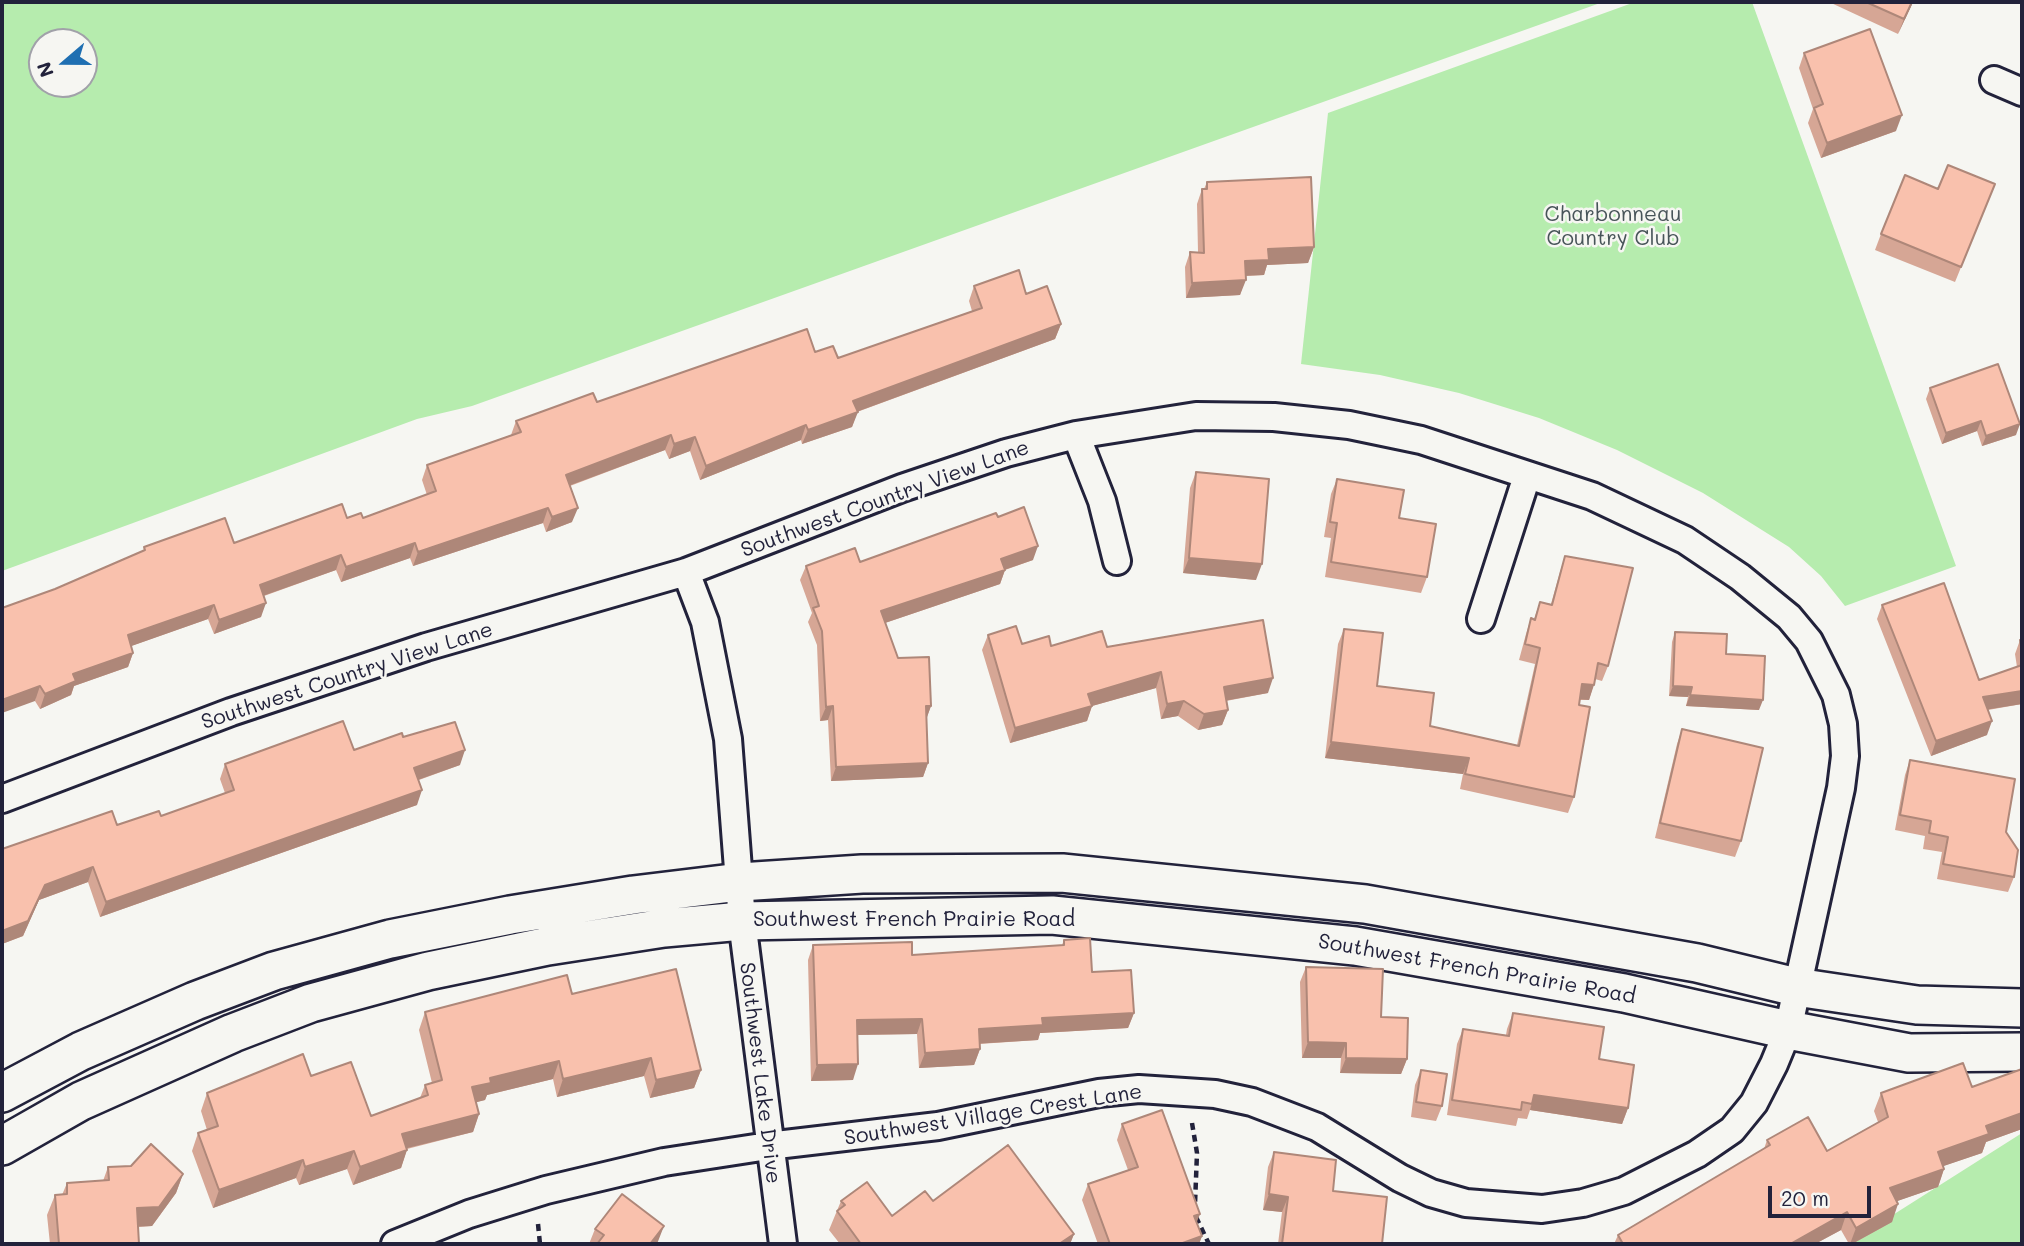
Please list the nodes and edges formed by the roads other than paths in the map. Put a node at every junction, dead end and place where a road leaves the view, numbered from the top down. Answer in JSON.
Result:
{"nodes":[{"id":1,"x":1994,"y":80,"type":"dead end"},
{"id":2,"x":2022,"y":92,"type":"edge"},
{"id":3,"x":1076,"y":435,"type":"junction"},
{"id":4,"x":1527,"y":476,"type":"junction"},
{"id":5,"x":1117,"y":561,"type":"dead end"},
{"id":6,"x":686,"y":572,"type":"junction"},
{"id":7,"x":1481,"y":619,"type":"dead end"},
{"id":8,"x":2,"y":799,"type":"edge"},
{"id":9,"x":740,"y":882,"type":"junction"},
{"id":10,"x":742,"y":921,"type":"junction"},
{"id":11,"x":1796,"y":987,"type":"junction"},
{"id":12,"x":2022,"y":1009,"type":"edge"},
{"id":13,"x":1788,"y":1030,"type":"junction"},
{"id":14,"x":2022,"y":1052,"type":"edge"},
{"id":15,"x":2,"y":1093,"type":"edge"},
{"id":16,"x":2,"y":1146,"type":"edge"},
{"id":17,"x":768,"y":1146,"type":"junction"},
{"id":18,"x":395,"y":1244,"type":"edge"},
{"id":19,"x":783,"y":1244,"type":"edge"}],
"edges":[{"from":1,"to":2,"type":"street"},
{"from":3,"to":4,"type":"street","name":"Southwest Country View Lane"},
{"from":3,"to":5,"type":"street"},
{"from":3,"to":6,"type":"street","name":"Southwest Country View Lane"},
{"from":4,"to":7,"type":"street"},
{"from":4,"to":11,"type":"street","name":"Southwest Country View Lane"},
{"from":6,"to":8,"type":"street","name":"Southwest Country View Lane"},
{"from":6,"to":9,"type":"street","name":"Southwest Lake Drive"},
{"from":9,"to":10,"type":"street","name":"Southwest Lake Drive"},
{"from":9,"to":11,"type":"street","name":"Southwest French Prairie Road"},
{"from":9,"to":15,"type":"street","name":"Southwest French Prairie Road"},
{"from":10,"to":13,"type":"street","name":"Southwest French Prairie Road"},
{"from":10,"to":16,"type":"street","name":"Southwest French Prairie Road"},
{"from":10,"to":17,"type":"street","name":"Southwest Lake Drive"},
{"from":11,"to":12,"type":"street","name":"Southwest French Prairie Road"},
{"from":11,"to":13,"type":"street","name":"Southwest Country View Lane"},
{"from":13,"to":14,"type":"street","name":"Southwest French Prairie Road"},
{"from":13,"to":17,"type":"street","name":"Southwest Village Crest Lane"},
{"from":17,"to":18,"type":"street","name":"Southwest Village Crest Lane"},
{"from":17,"to":19,"type":"street","name":"Southwest Lake Drive"}]}
